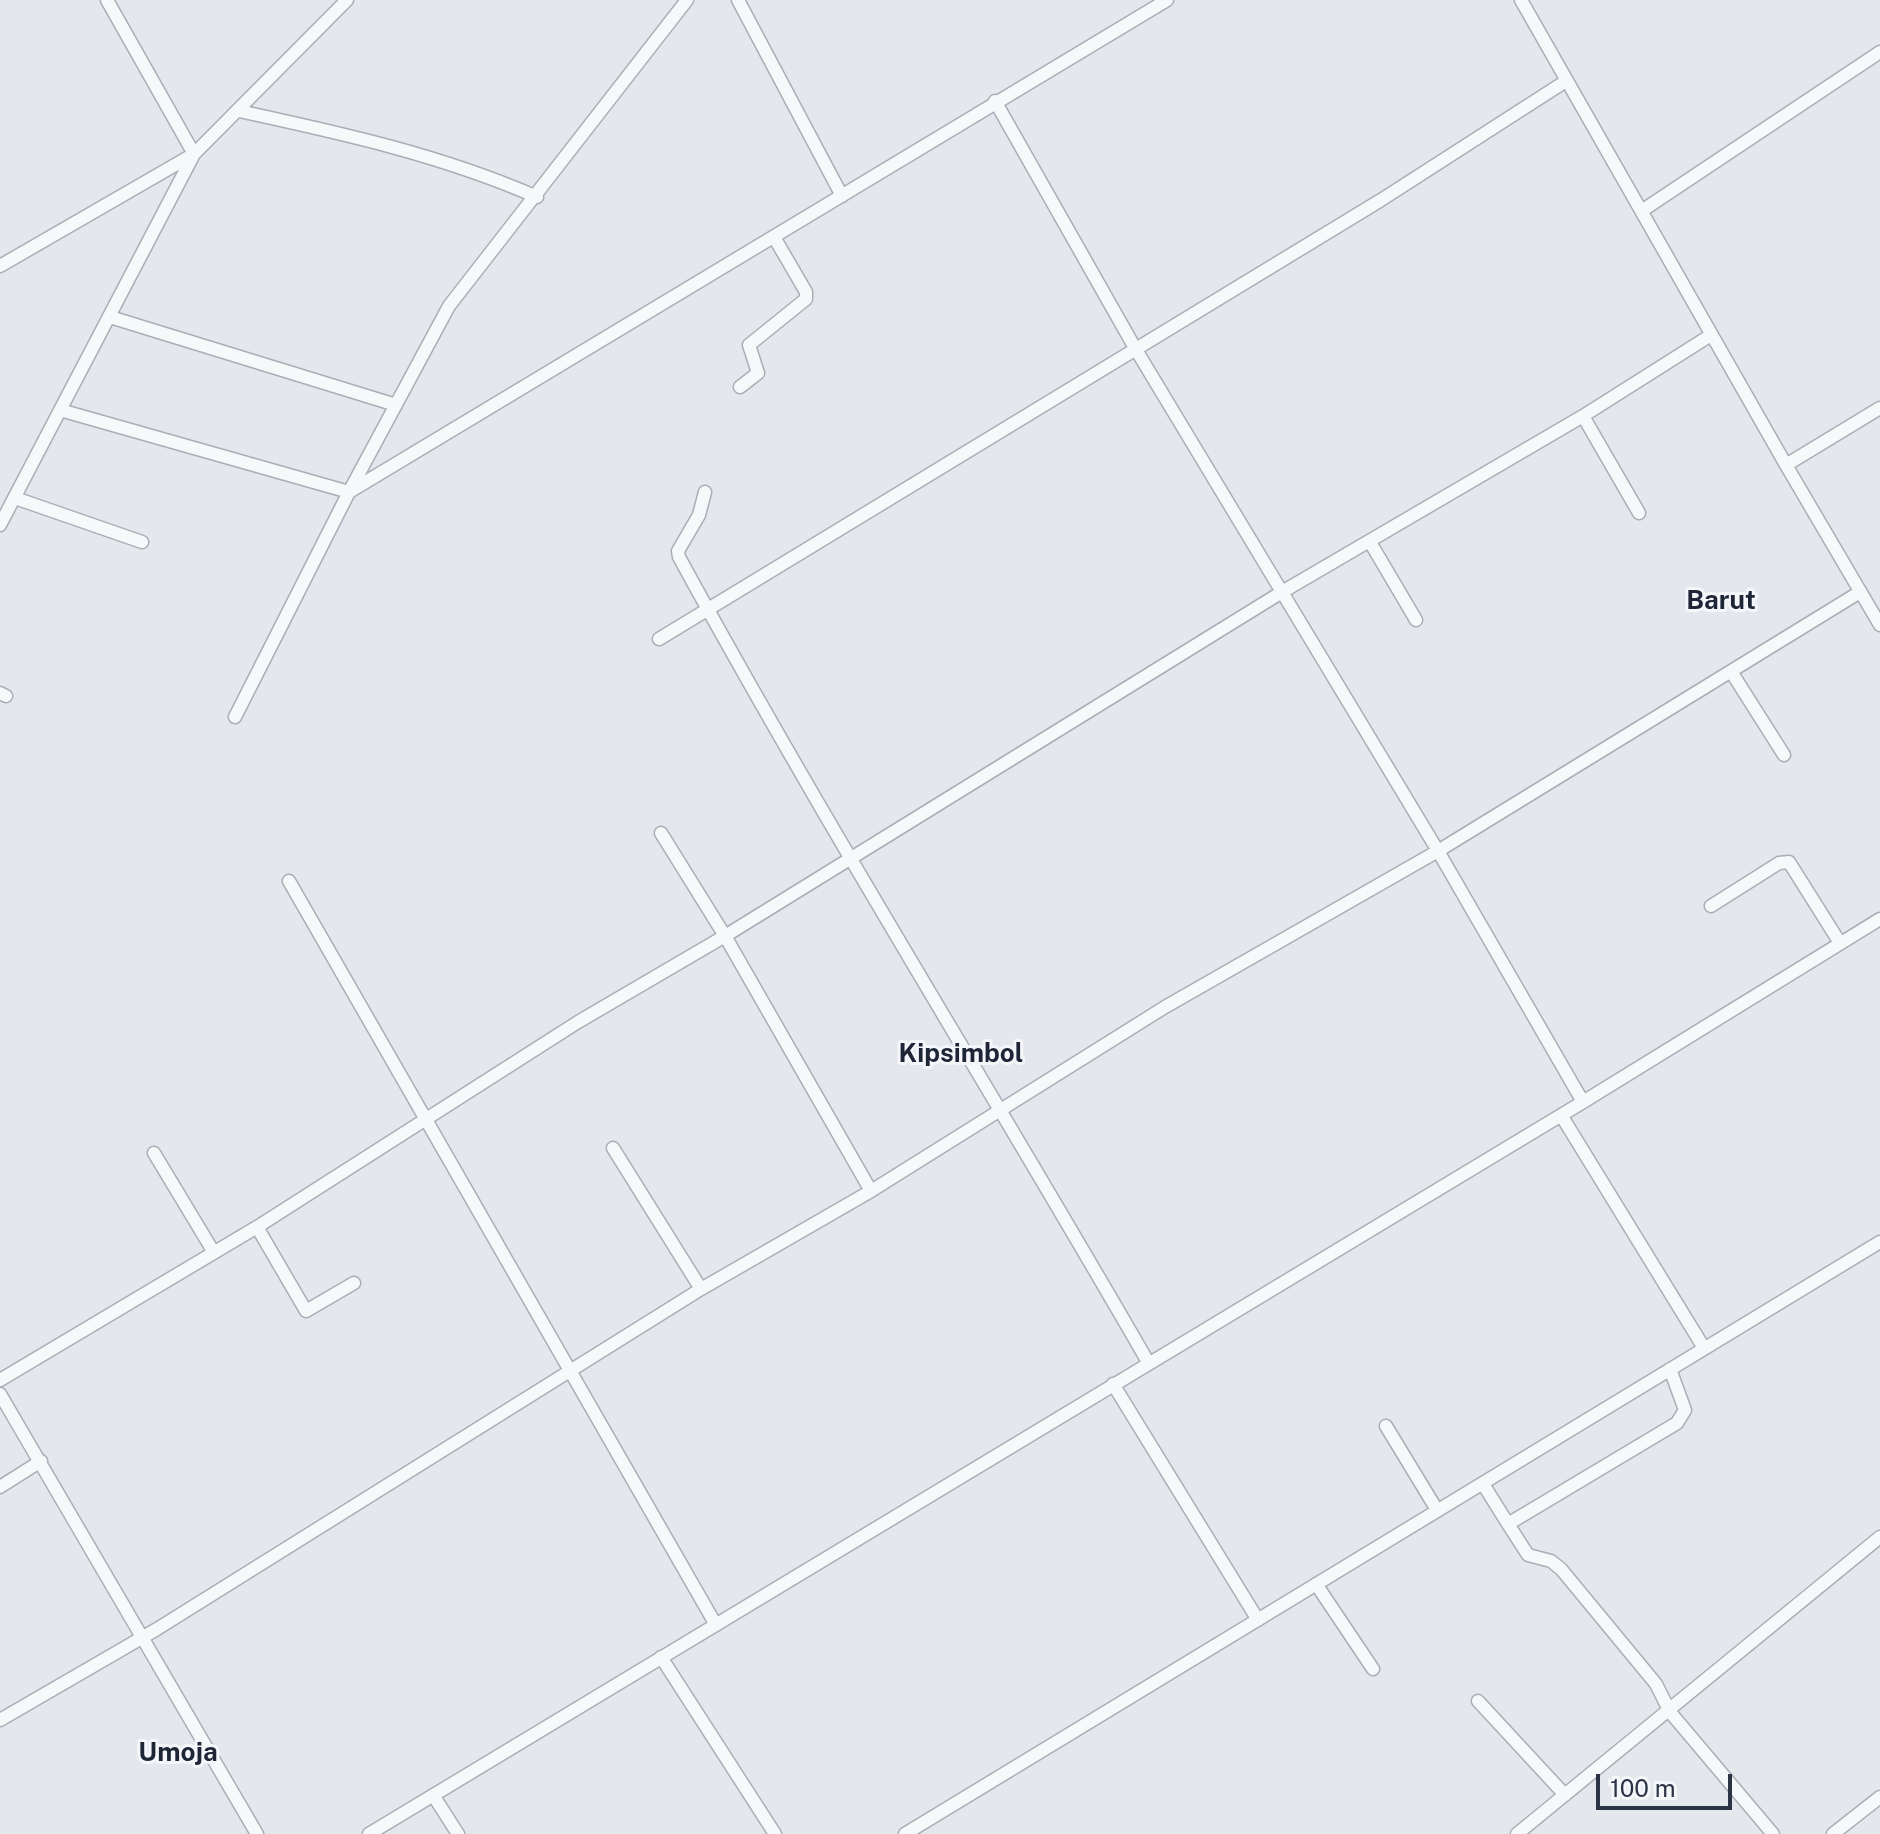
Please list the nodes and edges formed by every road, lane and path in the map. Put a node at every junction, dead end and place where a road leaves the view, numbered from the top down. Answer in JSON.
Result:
{"nodes":[{"id":1,"x":107,"y":0,"type":"edge"},
{"id":2,"x":347,"y":0,"type":"edge"},
{"id":3,"x":687,"y":0,"type":"edge"},
{"id":4,"x":738,"y":0,"type":"edge"},
{"id":5,"x":1167,"y":0,"type":"edge"},
{"id":6,"x":1521,"y":0,"type":"edge"},
{"id":7,"x":1880,"y":52,"type":"edge"},
{"id":8,"x":1566,"y":81,"type":"junction"},
{"id":9,"x":995,"y":101,"type":"junction"},
{"id":10,"x":239,"y":111,"type":"junction"},
{"id":11,"x":194,"y":154,"type":"junction"},
{"id":12,"x":842,"y":196,"type":"junction"},
{"id":13,"x":537,"y":197,"type":"junction"},
{"id":14,"x":1643,"y":210,"type":"junction"},
{"id":15,"x":774,"y":237,"type":"junction"},
{"id":16,"x":0,"y":266,"type":"edge"},
{"id":17,"x":110,"y":317,"type":"junction"},
{"id":18,"x":1711,"y":335,"type":"junction"},
{"id":19,"x":1135,"y":348,"type":"junction"},
{"id":20,"x":740,"y":387,"type":"dead end"},
{"id":21,"x":396,"y":405,"type":"junction"},
{"id":22,"x":1880,"y":408,"type":"edge"},
{"id":23,"x":60,"y":410,"type":"junction"},
{"id":24,"x":1583,"y":416,"type":"junction"},
{"id":25,"x":1786,"y":465,"type":"junction"},
{"id":26,"x":349,"y":492,"type":"junction"},
{"id":27,"x":705,"y":492,"type":"dead end"},
{"id":28,"x":15,"y":498,"type":"junction"},
{"id":29,"x":1639,"y":513,"type":"dead end"},
{"id":30,"x":0,"y":525,"type":"edge"},
{"id":31,"x":142,"y":542,"type":"dead end"},
{"id":32,"x":1370,"y":542,"type":"junction"},
{"id":33,"x":1282,"y":592,"type":"junction"},
{"id":34,"x":1860,"y":592,"type":"junction"},
{"id":35,"x":708,"y":610,"type":"junction"},
{"id":36,"x":1416,"y":620,"type":"dead end"},
{"id":37,"x":1880,"y":625,"type":"edge"},
{"id":38,"x":659,"y":639,"type":"dead end"},
{"id":39,"x":1732,"y":673,"type":"junction"},
{"id":40,"x":235,"y":717,"type":"dead end"},
{"id":41,"x":1784,"y":755,"type":"dead end"},
{"id":42,"x":661,"y":833,"type":"dead end"},
{"id":43,"x":1438,"y":851,"type":"junction"},
{"id":44,"x":851,"y":858,"type":"junction"},
{"id":45,"x":289,"y":881,"type":"dead end"},
{"id":46,"x":1711,"y":906,"type":"dead end"},
{"id":47,"x":1880,"y":919,"type":"edge"},
{"id":48,"x":725,"y":936,"type":"junction"},
{"id":49,"x":1840,"y":943,"type":"junction"},
{"id":50,"x":1583,"y":1102,"type":"junction"},
{"id":51,"x":1002,"y":1110,"type":"junction"},
{"id":52,"x":1561,"y":1115,"type":"junction"},
{"id":53,"x":424,"y":1121,"type":"junction"},
{"id":54,"x":613,"y":1148,"type":"dead end"},
{"id":55,"x":154,"y":1153,"type":"dead end"},
{"id":56,"x":871,"y":1191,"type":"junction"},
{"id":57,"x":257,"y":1227,"type":"junction"},
{"id":58,"x":1880,"y":1242,"type":"edge"},
{"id":59,"x":213,"y":1251,"type":"junction"},
{"id":60,"x":354,"y":1283,"type":"dead end"},
{"id":61,"x":701,"y":1289,"type":"junction"},
{"id":62,"x":1704,"y":1348,"type":"junction"},
{"id":63,"x":1148,"y":1362,"type":"junction"},
{"id":64,"x":1670,"y":1369,"type":"junction"},
{"id":65,"x":571,"y":1372,"type":"junction"},
{"id":66,"x":0,"y":1380,"type":"edge"},
{"id":67,"x":1113,"y":1384,"type":"junction"},
{"id":68,"x":0,"y":1394,"type":"edge"},
{"id":69,"x":1386,"y":1426,"type":"dead end"},
{"id":70,"x":41,"y":1461,"type":"junction"},
{"id":71,"x":1483,"y":1484,"type":"junction"},
{"id":72,"x":0,"y":1487,"type":"edge"},
{"id":73,"x":1437,"y":1510,"type":"junction"},
{"id":74,"x":1508,"y":1524,"type":"junction"},
{"id":75,"x":1880,"y":1537,"type":"edge"},
{"id":76,"x":1316,"y":1584,"type":"junction"},
{"id":77,"x":1258,"y":1620,"type":"junction"},
{"id":78,"x":716,"y":1625,"type":"junction"},
{"id":79,"x":145,"y":1636,"type":"junction"},
{"id":80,"x":661,"y":1657,"type":"junction"},
{"id":81,"x":1373,"y":1669,"type":"dead end"},
{"id":82,"x":1478,"y":1701,"type":"dead end"},
{"id":83,"x":1670,"y":1712,"type":"junction"},
{"id":84,"x":0,"y":1720,"type":"edge"},
{"id":85,"x":433,"y":1795,"type":"junction"},
{"id":86,"x":1565,"y":1795,"type":"junction"},
{"id":87,"x":1880,"y":1797,"type":"edge"},
{"id":88,"x":257,"y":1834,"type":"edge"},
{"id":89,"x":369,"y":1834,"type":"edge"},
{"id":90,"x":458,"y":1834,"type":"edge"},
{"id":91,"x":775,"y":1834,"type":"edge"},
{"id":92,"x":905,"y":1834,"type":"edge"},
{"id":93,"x":1517,"y":1834,"type":"edge"},
{"id":94,"x":1773,"y":1834,"type":"edge"},
{"id":95,"x":1833,"y":1834,"type":"edge"}],
"edges":[{"from":1,"to":11,"type":"street"},
{"from":2,"to":10,"type":"street"},
{"from":3,"to":13,"type":"street"},
{"from":4,"to":12,"type":"street"},
{"from":5,"to":9,"type":"street"},
{"from":6,"to":8,"type":"street"},
{"from":7,"to":14,"type":"street"},
{"from":8,"to":14,"type":"street"},
{"from":8,"to":19,"type":"street"},
{"from":9,"to":12,"type":"street"},
{"from":9,"to":19,"type":"street"},
{"from":10,"to":11,"type":"street"},
{"from":10,"to":13,"type":"street"},
{"from":11,"to":16,"type":"street"},
{"from":11,"to":17,"type":"street"},
{"from":12,"to":15,"type":"street"},
{"from":13,"to":21,"type":"street"},
{"from":14,"to":18,"type":"street"},
{"from":15,"to":20,"type":"street"},
{"from":15,"to":26,"type":"street"},
{"from":17,"to":21,"type":"street"},
{"from":17,"to":23,"type":"street"},
{"from":18,"to":24,"type":"street"},
{"from":18,"to":25,"type":"street"},
{"from":19,"to":33,"type":"street"},
{"from":19,"to":35,"type":"street"},
{"from":21,"to":26,"type":"street"},
{"from":22,"to":25,"type":"street"},
{"from":23,"to":26,"type":"street"},
{"from":23,"to":28,"type":"street"},
{"from":24,"to":29,"type":"street"},
{"from":24,"to":32,"type":"street"},
{"from":25,"to":34,"type":"street"},
{"from":26,"to":40,"type":"street"},
{"from":27,"to":35,"type":"street"},
{"from":28,"to":30,"type":"street"},
{"from":28,"to":31,"type":"street"},
{"from":32,"to":33,"type":"street"},
{"from":32,"to":36,"type":"street"},
{"from":33,"to":43,"type":"street"},
{"from":33,"to":44,"type":"street"},
{"from":34,"to":37,"type":"street"},
{"from":34,"to":39,"type":"street"},
{"from":35,"to":38,"type":"street"},
{"from":35,"to":44,"type":"street"},
{"from":39,"to":41,"type":"street"},
{"from":39,"to":43,"type":"street"},
{"from":42,"to":48,"type":"street"},
{"from":43,"to":50,"type":"street"},
{"from":43,"to":51,"type":"street"},
{"from":44,"to":48,"type":"street"},
{"from":44,"to":51,"type":"street"},
{"from":45,"to":53,"type":"street"},
{"from":46,"to":49,"type":"street"},
{"from":47,"to":49,"type":"street"},
{"from":48,"to":53,"type":"street"},
{"from":48,"to":56,"type":"street"},
{"from":49,"to":50,"type":"street"},
{"from":50,"to":52,"type":"street"},
{"from":51,"to":56,"type":"street"},
{"from":51,"to":63,"type":"street"},
{"from":52,"to":62,"type":"street"},
{"from":52,"to":63,"type":"street"},
{"from":53,"to":57,"type":"street"},
{"from":53,"to":65,"type":"street"},
{"from":54,"to":61,"type":"street"},
{"from":55,"to":59,"type":"street"},
{"from":56,"to":61,"type":"street"},
{"from":57,"to":59,"type":"street"},
{"from":57,"to":60,"type":"street"},
{"from":58,"to":62,"type":"street"},
{"from":59,"to":66,"type":"street"},
{"from":61,"to":65,"type":"street"},
{"from":62,"to":64,"type":"street"},
{"from":63,"to":67,"type":"street"},
{"from":64,"to":71,"type":"street"},
{"from":64,"to":74,"type":"street"},
{"from":65,"to":78,"type":"street"},
{"from":65,"to":79,"type":"street"},
{"from":67,"to":77,"type":"street"},
{"from":67,"to":78,"type":"street"},
{"from":68,"to":70,"type":"street"},
{"from":69,"to":73,"type":"street"},
{"from":70,"to":72,"type":"street"},
{"from":70,"to":79,"type":"street"},
{"from":71,"to":73,"type":"street"},
{"from":71,"to":74,"type":"street"},
{"from":73,"to":76,"type":"street"},
{"from":74,"to":83,"type":"street"},
{"from":75,"to":83,"type":"street"},
{"from":76,"to":77,"type":"street"},
{"from":76,"to":81,"type":"street"},
{"from":77,"to":92,"type":"street"},
{"from":78,"to":80,"type":"street"},
{"from":79,"to":84,"type":"street"},
{"from":79,"to":88,"type":"street"},
{"from":80,"to":85,"type":"street"},
{"from":80,"to":91,"type":"street"},
{"from":82,"to":86,"type":"street"},
{"from":83,"to":86,"type":"street"},
{"from":83,"to":94,"type":"street"},
{"from":85,"to":89,"type":"street"},
{"from":85,"to":90,"type":"street"},
{"from":86,"to":93,"type":"street"},
{"from":87,"to":95,"type":"street"}]}
